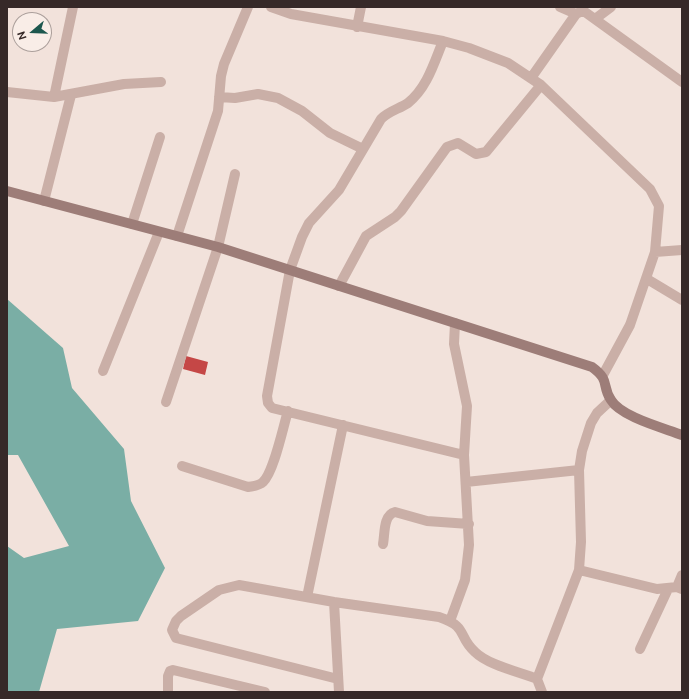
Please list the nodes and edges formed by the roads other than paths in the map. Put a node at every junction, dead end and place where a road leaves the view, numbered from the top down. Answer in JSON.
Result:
{"nodes":[{"id":1,"x":73,"y":7,"type":"edge"},
{"id":2,"x":248,"y":7,"type":"edge"},
{"id":3,"x":271,"y":7,"type":"edge"},
{"id":4,"x":361,"y":7,"type":"edge"},
{"id":5,"x":560,"y":7,"type":"edge"},
{"id":6,"x":611,"y":7,"type":"edge"},
{"id":7,"x":576,"y":14,"type":"junction"},
{"id":8,"x":594,"y":19,"type":"junction"},
{"id":9,"x":357,"y":27,"type":"junction"},
{"id":10,"x":443,"y":41,"type":"junction"},
{"id":11,"x":531,"y":78,"type":"junction"},
{"id":12,"x":161,"y":82,"type":"dead end"},
{"id":13,"x":682,"y":82,"type":"edge"},
{"id":14,"x":541,"y":85,"type":"junction"},
{"id":15,"x":7,"y":92,"type":"edge"},
{"id":16,"x":71,"y":95,"type":"junction"},
{"id":17,"x":219,"y":96,"type":"junction"},
{"id":18,"x":54,"y":97,"type":"junction"},
{"id":19,"x":160,"y":137,"type":"dead end"},
{"id":20,"x":363,"y":148,"type":"junction"},
{"id":21,"x":235,"y":174,"type":"dead end"},
{"id":22,"x":7,"y":191,"type":"edge"},
{"id":23,"x":44,"y":201,"type":"junction"},
{"id":24,"x":132,"y":224,"type":"junction"},
{"id":25,"x":159,"y":232,"type":"junction"},
{"id":26,"x":177,"y":236,"type":"junction"},
{"id":27,"x":218,"y":248,"type":"junction"},
{"id":28,"x":682,"y":250,"type":"edge"},
{"id":29,"x":655,"y":252,"type":"junction"},
{"id":30,"x":290,"y":270,"type":"junction"},
{"id":31,"x":647,"y":279,"type":"junction"},
{"id":32,"x":339,"y":286,"type":"junction"},
{"id":33,"x":682,"y":300,"type":"edge"},
{"id":34,"x":455,"y":323,"type":"junction"},
{"id":35,"x":103,"y":371,"type":"dead end"},
{"id":36,"x":603,"y":375,"type":"junction"},
{"id":37,"x":611,"y":400,"type":"junction"},
{"id":38,"x":166,"y":402,"type":"dead end"},
{"id":39,"x":288,"y":411,"type":"junction"},
{"id":40,"x":343,"y":425,"type":"junction"},
{"id":41,"x":682,"y":436,"type":"edge"},
{"id":42,"x":464,"y":455,"type":"junction"},
{"id":43,"x":182,"y":466,"type":"dead end"},
{"id":44,"x":580,"y":470,"type":"junction"},
{"id":45,"x":466,"y":482,"type":"junction"},
{"id":46,"x":469,"y":524,"type":"junction"},
{"id":47,"x":383,"y":544,"type":"dead end"},
{"id":48,"x":579,"y":570,"type":"junction"},
{"id":49,"x":682,"y":575,"type":"edge"},
{"id":50,"x":676,"y":589,"type":"edge"},
{"id":51,"x":307,"y":597,"type":"junction"},
{"id":52,"x":334,"y":602,"type":"junction"},
{"id":53,"x":450,"y":621,"type":"junction"},
{"id":54,"x":640,"y":649,"type":"dead end"},
{"id":55,"x":338,"y":679,"type":"junction"},
{"id":56,"x":537,"y":679,"type":"junction"},
{"id":57,"x":168,"y":692,"type":"edge"},
{"id":58,"x":265,"y":692,"type":"edge"},
{"id":59,"x":339,"y":692,"type":"edge"},
{"id":60,"x":542,"y":692,"type":"edge"}],
"edges":[{"from":1,"to":18,"type":"street"},
{"from":2,"to":17,"type":"street"},
{"from":3,"to":9,"type":"street"},
{"from":4,"to":9,"type":"street"},
{"from":5,"to":7,"type":"street"},
{"from":6,"to":8,"type":"street"},
{"from":7,"to":8,"type":"street"},
{"from":7,"to":11,"type":"street"},
{"from":8,"to":13,"type":"street"},
{"from":9,"to":10,"type":"street"},
{"from":10,"to":11,"type":"street"},
{"from":10,"to":20,"type":"street"},
{"from":11,"to":14,"type":"street"},
{"from":12,"to":16,"type":"street"},
{"from":14,"to":29,"type":"street"},
{"from":14,"to":32,"type":"street"},
{"from":15,"to":18,"type":"street"},
{"from":16,"to":18,"type":"street"},
{"from":16,"to":23,"type":"street"},
{"from":17,"to":20,"type":"street"},
{"from":17,"to":26,"type":"street"},
{"from":19,"to":24,"type":"street"},
{"from":20,"to":30,"type":"street"},
{"from":21,"to":27,"type":"street"},
{"from":22,"to":23,"type":"street"},
{"from":23,"to":24,"type":"street"},
{"from":24,"to":25,"type":"street"},
{"from":25,"to":26,"type":"street"},
{"from":25,"to":35,"type":"street"},
{"from":26,"to":27,"type":"street"},
{"from":27,"to":30,"type":"street"},
{"from":27,"to":38,"type":"street"},
{"from":28,"to":29,"type":"street"},
{"from":29,"to":31,"type":"street"},
{"from":30,"to":32,"type":"street"},
{"from":30,"to":39,"type":"street"},
{"from":31,"to":33,"type":"street"},
{"from":31,"to":36,"type":"street"},
{"from":32,"to":34,"type":"street"},
{"from":34,"to":36,"type":"street"},
{"from":34,"to":42,"type":"street"},
{"from":36,"to":37,"type":"street"},
{"from":37,"to":41,"type":"street"},
{"from":37,"to":44,"type":"street"},
{"from":39,"to":40,"type":"street"},
{"from":39,"to":43,"type":"street"},
{"from":40,"to":42,"type":"street"},
{"from":40,"to":51,"type":"street"},
{"from":42,"to":45,"type":"street"},
{"from":44,"to":45,"type":"street"},
{"from":44,"to":48,"type":"street"},
{"from":45,"to":46,"type":"street"},
{"from":46,"to":47,"type":"street"},
{"from":46,"to":53,"type":"street"},
{"from":48,"to":50,"type":"street"},
{"from":48,"to":56,"type":"street"},
{"from":49,"to":50,"type":"street"},
{"from":50,"to":54,"type":"street"},
{"from":51,"to":52,"type":"street"},
{"from":51,"to":55,"type":"street"},
{"from":52,"to":53,"type":"street"},
{"from":52,"to":55,"type":"street"},
{"from":53,"to":56,"type":"street"},
{"from":55,"to":59,"type":"street"},
{"from":56,"to":60,"type":"street"},
{"from":57,"to":58,"type":"street"}]}
